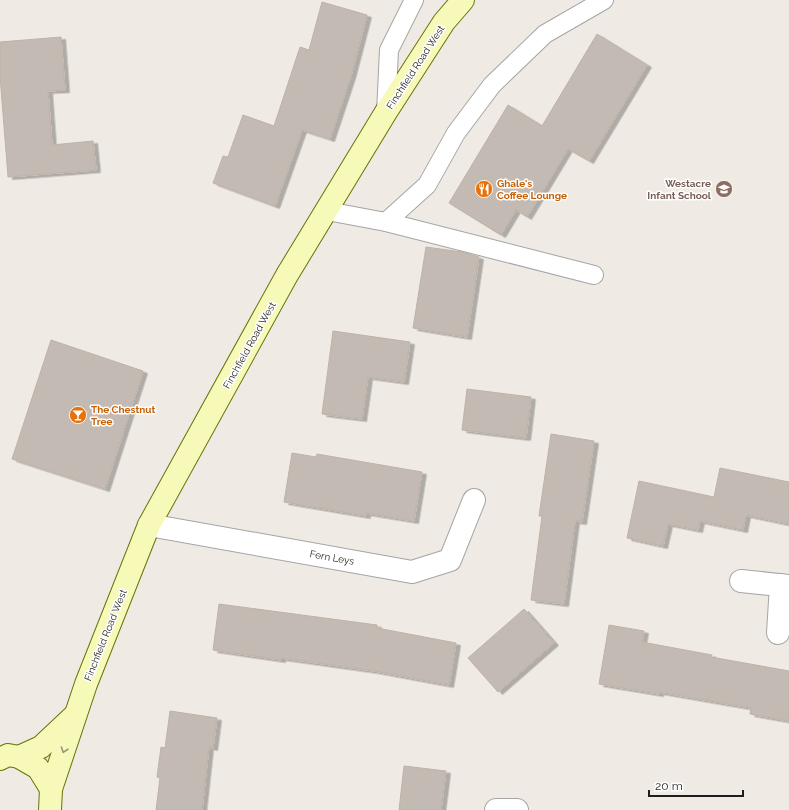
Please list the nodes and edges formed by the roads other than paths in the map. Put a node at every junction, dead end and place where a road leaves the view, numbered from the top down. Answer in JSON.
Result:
{"nodes":[{"id":1,"x":414,"y":0,"type":"edge"},
{"id":2,"x":463,"y":0,"type":"edge"},
{"id":3,"x":604,"y":0,"type":"edge"},
{"id":4,"x":386,"y":112,"type":"junction"},
{"id":5,"x":327,"y":211,"type":"junction"},
{"id":6,"x":386,"y":222,"type":"junction"},
{"id":7,"x":594,"y":275,"type":"dead end"},
{"id":8,"x":474,"y":500,"type":"dead end"},
{"id":9,"x":149,"y":525,"type":"junction"},
{"id":10,"x":741,"y":581,"type":"dead end"},
{"id":11,"x":785,"y":585,"type":"edge"},
{"id":12,"x":778,"y":633,"type":"dead end"},
{"id":13,"x":77,"y":714,"type":"junction"},
{"id":14,"x":7,"y":754,"type":"edge"},
{"id":15,"x":51,"y":788,"type":"junction"},
{"id":16,"x":50,"y":810,"type":"edge"},
{"id":17,"x":496,"y":810,"type":"edge"},
{"id":18,"x":517,"y":810,"type":"edge"}],
"edges":[{"from":1,"to":4,"type":"lane"},
{"from":2,"to":4,"type":"main road","name":"Finchfield Road West"},
{"from":3,"to":6,"type":"lane"},
{"from":4,"to":5,"type":"main road","name":"Finchfield Road West"},
{"from":5,"to":6,"type":"lane"},
{"from":5,"to":9,"type":"main road","name":"Finchfield Road West"},
{"from":6,"to":7,"type":"lane"},
{"from":8,"to":9,"type":"street","name":"Fern Leys"},
{"from":9,"to":13,"type":"main road","name":"Finchfield Road West"},
{"from":10,"to":11,"type":"street"},
{"from":11,"to":12,"type":"street"},
{"from":13,"to":14,"type":"main road"},
{"from":13,"to":15,"type":"main road","name":"Finchfield Road West","one_way":true},
{"from":14,"to":15,"type":"main road"},
{"from":15,"to":16,"type":"main road","name":"Finchfield Road West"},
{"from":17,"to":18,"type":"street"}]}
